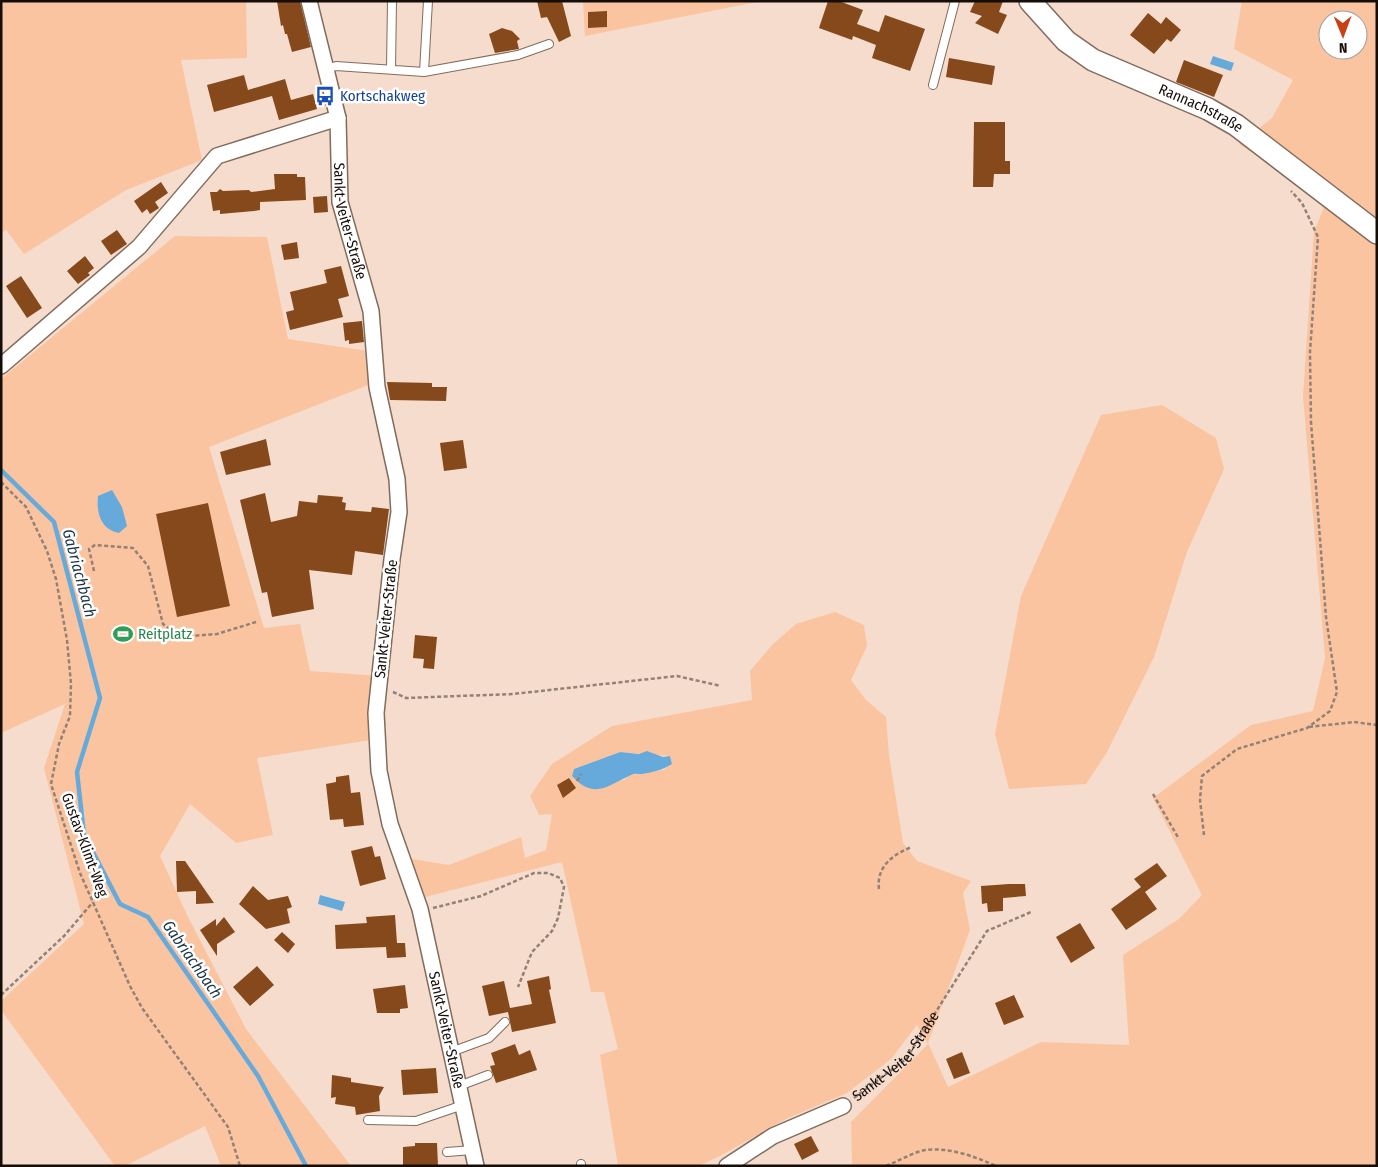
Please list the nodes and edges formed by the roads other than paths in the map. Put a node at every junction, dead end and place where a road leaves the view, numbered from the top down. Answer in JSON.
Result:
{"nodes":[{"id":1,"x":309,"y":1,"type":"edge"},
{"id":2,"x":392,"y":1,"type":"edge"},
{"id":3,"x":428,"y":1,"type":"edge"},
{"id":4,"x":955,"y":1,"type":"edge"},
{"id":5,"x":1030,"y":1,"type":"edge"},
{"id":6,"x":548,"y":44,"type":"dead end"},
{"id":7,"x":326,"y":69,"type":"junction"},
{"id":8,"x":391,"y":70,"type":"junction"},
{"id":9,"x":424,"y":72,"type":"junction"},
{"id":10,"x":933,"y":85,"type":"dead end"},
{"id":11,"x":338,"y":118,"type":"junction"},
{"id":12,"x":1373,"y":230,"type":"edge"},
{"id":13,"x":1,"y":366,"type":"edge"},
{"id":14,"x":505,"y":1022,"type":"dead end"},
{"id":15,"x":451,"y":1052,"type":"junction"},
{"id":16,"x":488,"y":1074,"type":"dead end"},
{"id":17,"x":459,"y":1086,"type":"junction"},
{"id":18,"x":463,"y":1105,"type":"junction"},
{"id":19,"x":843,"y":1106,"type":"road end"},
{"id":20,"x":368,"y":1120,"type":"dead end"},
{"id":21,"x":473,"y":1150,"type":"junction"},
{"id":22,"x":447,"y":1152,"type":"dead end"},
{"id":23,"x":476,"y":1166,"type":"edge"},
{"id":24,"x":727,"y":1166,"type":"edge"}],
"edges":[{"from":1,"to":7,"type":"street","name":"Sankt-Veiter-Straße"},
{"from":2,"to":8,"type":"lane"},
{"from":3,"to":9,"type":"lane"},
{"from":4,"to":10,"type":"lane"},
{"from":5,"to":12,"type":"street","name":"Rannachstraße"},
{"from":6,"to":9,"type":"lane"},
{"from":7,"to":8,"type":"lane"},
{"from":7,"to":11,"type":"street","name":"Sankt-Veiter-Straße"},
{"from":8,"to":9,"type":"lane"},
{"from":11,"to":13,"type":"street"},
{"from":11,"to":15,"type":"street","name":"Sankt-Veiter-Straße"},
{"from":14,"to":15,"type":"lane"},
{"from":15,"to":17,"type":"street","name":"Sankt-Veiter-Straße"},
{"from":16,"to":17,"type":"lane"},
{"from":17,"to":18,"type":"street","name":"Sankt-Veiter-Straße"},
{"from":18,"to":20,"type":"lane"},
{"from":18,"to":21,"type":"street","name":"Sankt-Veiter-Straße"},
{"from":19,"to":24,"type":"street","name":"Sankt-Veiter-Straße"},
{"from":21,"to":22,"type":"lane"},
{"from":21,"to":23,"type":"street","name":"Sankt-Veiter-Straße"}]}
